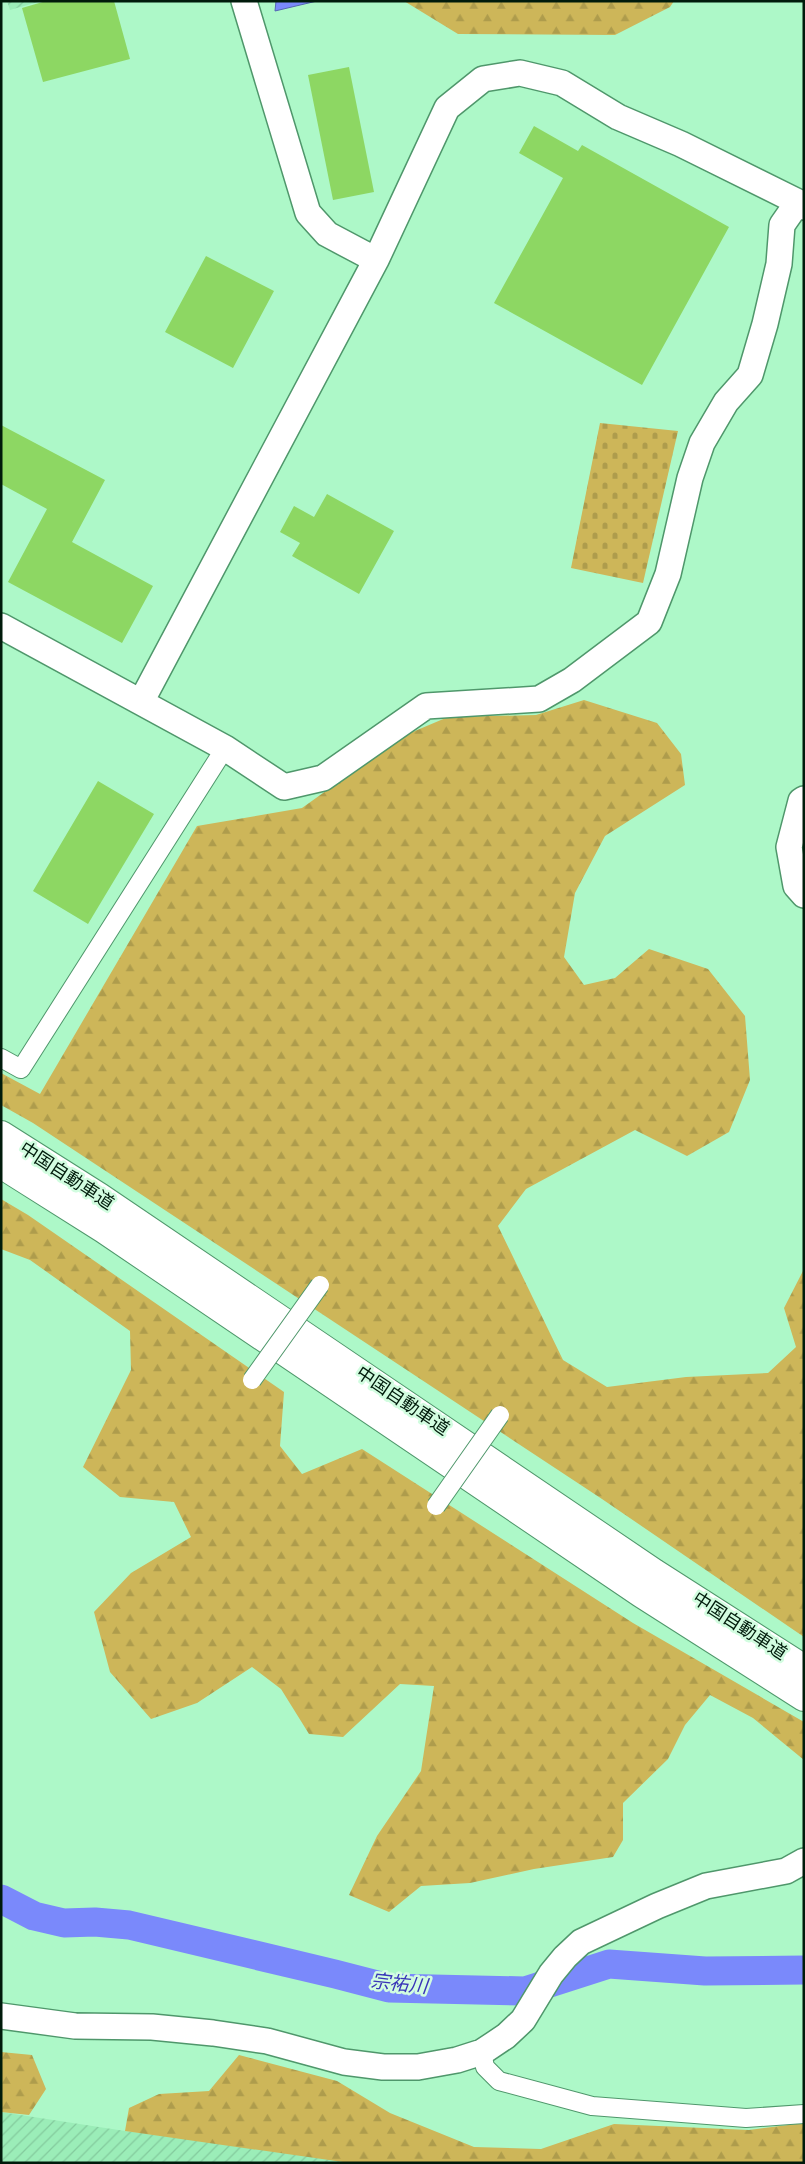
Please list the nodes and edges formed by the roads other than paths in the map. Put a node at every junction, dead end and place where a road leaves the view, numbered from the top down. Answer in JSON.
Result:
{"nodes":[{"id":1,"x":244,"y":1,"type":"edge"},
{"id":2,"x":802,"y":202,"type":"edge"},
{"id":3,"x":376,"y":260,"type":"junction"},
{"id":4,"x":1,"y":626,"type":"edge"},
{"id":5,"x":141,"y":702,"type":"junction"},
{"id":6,"x":225,"y":748,"type":"junction"},
{"id":7,"x":804,"y":799,"type":"edge"},
{"id":8,"x":804,"y":895,"type":"edge"},
{"id":9,"x":1,"y":1058,"type":"edge"},
{"id":10,"x":1,"y":1135,"type":"edge"},
{"id":11,"x":1,"y":1164,"type":"edge"},
{"id":12,"x":320,"y":1285,"type":"dead end"},
{"id":13,"x":252,"y":1380,"type":"dead end"},
{"id":14,"x":500,"y":1415,"type":"dead end"},
{"id":15,"x":436,"y":1506,"type":"dead end"},
{"id":16,"x":804,"y":1669,"type":"edge"},
{"id":17,"x":804,"y":1697,"type":"edge"},
{"id":18,"x":804,"y":1861,"type":"edge"},
{"id":19,"x":1,"y":2016,"type":"edge"},
{"id":20,"x":482,"y":2052,"type":"junction"},
{"id":21,"x":804,"y":2114,"type":"edge"}],
"edges":[{"from":1,"to":3,"type":"street"},
{"from":2,"to":3,"type":"street"},
{"from":2,"to":6,"type":"street"},
{"from":3,"to":5,"type":"street"},
{"from":4,"to":5,"type":"street"},
{"from":5,"to":6,"type":"street"},
{"from":6,"to":9,"type":"street"},
{"from":7,"to":8,"type":"street"},
{"from":10,"to":16,"type":"highway","name":"中国自動車道"},
{"from":11,"to":17,"type":"highway","name":"中国自動車道"},
{"from":12,"to":13,"type":"street","bridge":true},
{"from":14,"to":15,"type":"street","bridge":true},
{"from":18,"to":20,"type":"street"},
{"from":19,"to":20,"type":"street"},
{"from":20,"to":21,"type":"street"}]}
